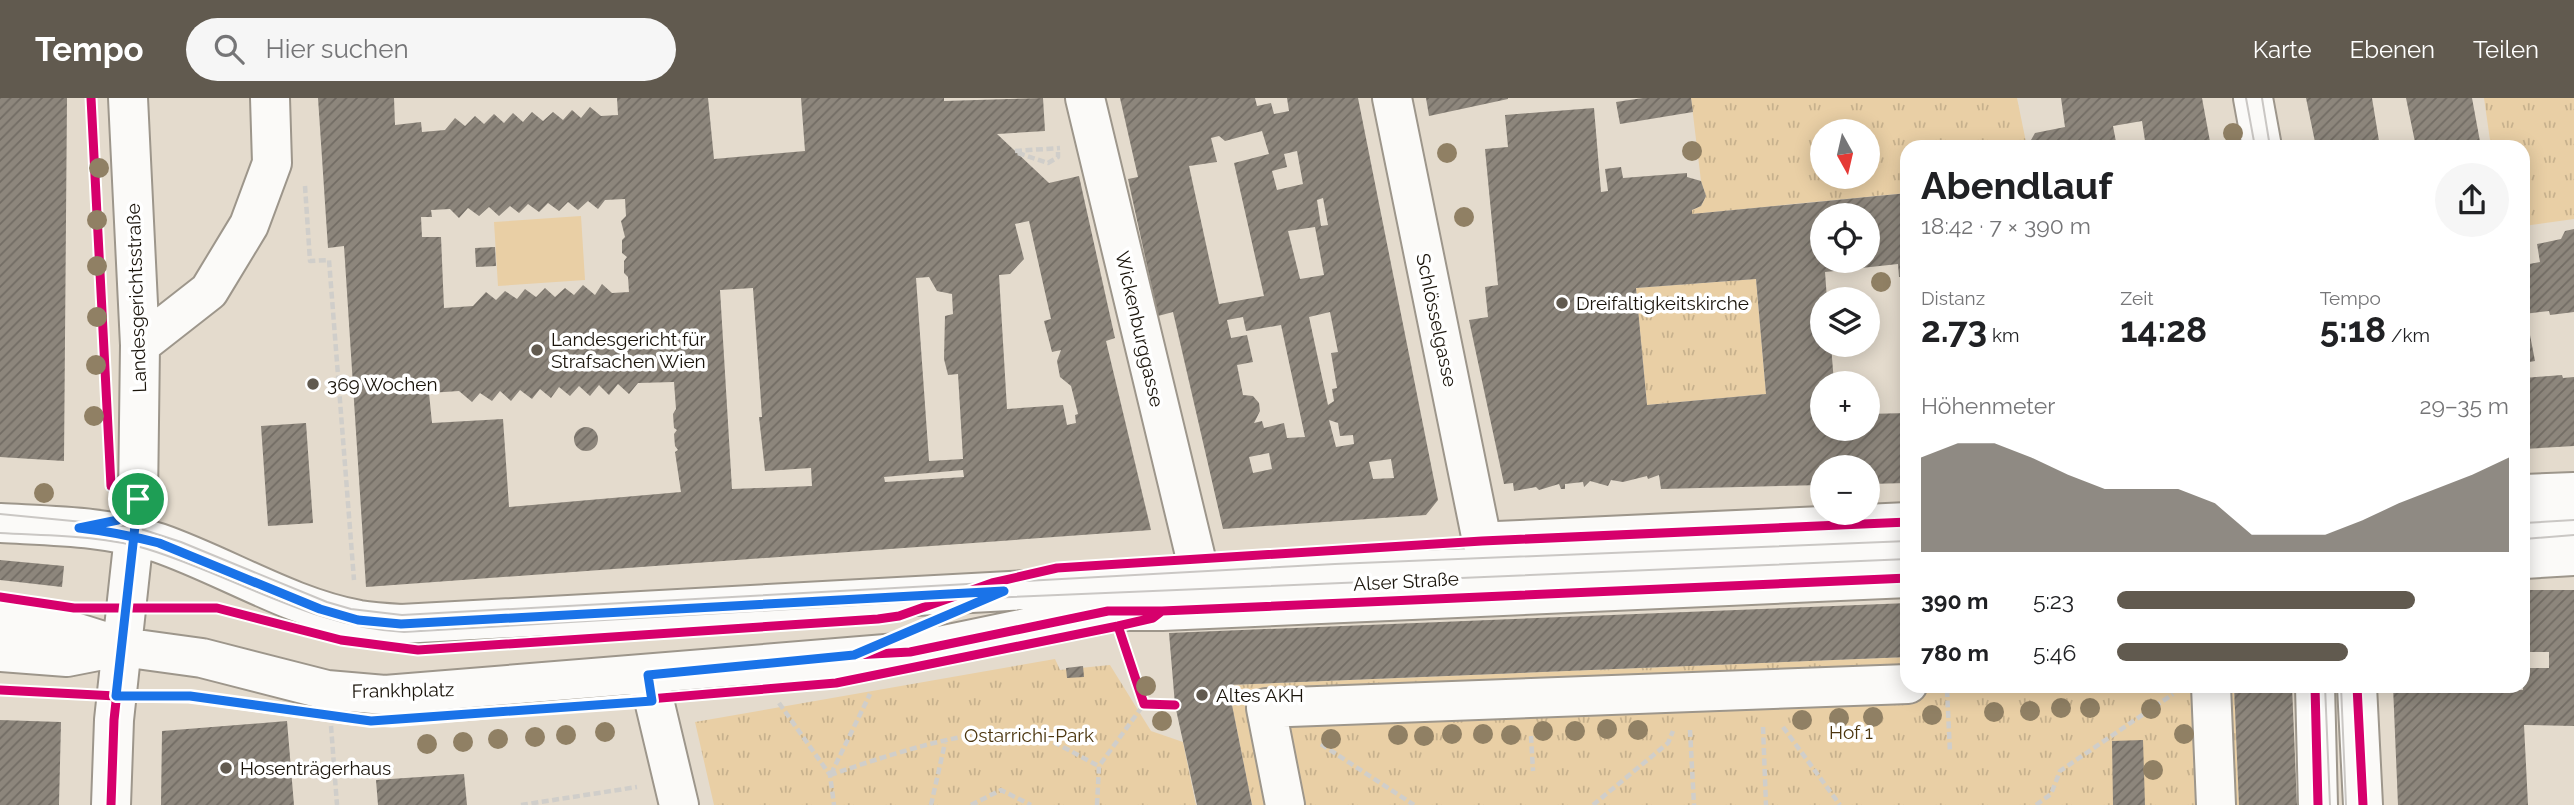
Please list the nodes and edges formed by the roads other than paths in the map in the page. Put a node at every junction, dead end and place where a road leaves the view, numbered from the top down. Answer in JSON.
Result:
{"nodes":[{"id":1,"x":128,"y":98,"type":"edge"},
{"id":2,"x":270,"y":98,"type":"edge"},
{"id":3,"x":1085,"y":98,"type":"edge"},
{"id":4,"x":1392,"y":98,"type":"edge"},
{"id":5,"x":2253,"y":98,"type":"edge"},
{"id":6,"x":2261,"y":140,"type":"edge"},
{"id":7,"x":140,"y":345,"type":"junction"},
{"id":8,"x":2574,"y":492,"type":"edge"},
{"id":9,"x":2530,"y":494,"type":"edge"},
{"id":10,"x":138,"y":499,"type":"junction"},
{"id":11,"x":1900,"y":522,"type":"edge"},
{"id":12,"x":0,"y":523,"type":"edge"},
{"id":13,"x":79,"y":528,"type":"junction"},
{"id":14,"x":2574,"y":528,"type":"edge"},
{"id":15,"x":2530,"y":531,"type":"edge"},
{"id":16,"x":134,"y":536,"type":"junction"},
{"id":17,"x":1482,"y":541,"type":"junction"},
{"id":18,"x":1900,"y":551,"type":"edge"},
{"id":19,"x":2574,"y":556,"type":"edge"},
{"id":20,"x":1195,"y":559,"type":"junction"},
{"id":21,"x":2530,"y":559,"type":"edge"},
{"id":22,"x":1057,"y":568,"type":"joint"},
{"id":23,"x":1900,"y":578,"type":"edge"},
{"id":24,"x":1004,"y":591,"type":"junction"},
{"id":25,"x":0,"y":620,"type":"edge"},
{"id":26,"x":122,"y":647,"type":"junction"},
{"id":27,"x":0,"y":652,"type":"edge"},
{"id":28,"x":910,"y":652,"type":"joint"},
{"id":29,"x":854,"y":655,"type":"junction"},
{"id":30,"x":648,"y":675,"type":"junction"},
{"id":31,"x":1900,"y":684,"type":"edge"},
{"id":32,"x":2211,"y":693,"type":"edge"},
{"id":33,"x":2315,"y":693,"type":"edge"},
{"id":34,"x":2357,"y":693,"type":"edge"},
{"id":35,"x":676,"y":793,"type":"edge"},
{"id":36,"x":111,"y":805,"type":"edge"},
{"id":37,"x":1285,"y":805,"type":"edge"},
{"id":38,"x":2216,"y":805,"type":"edge"},
{"id":39,"x":2318,"y":805,"type":"edge"},
{"id":40,"x":2363,"y":805,"type":"edge"}],
"edges":[{"from":1,"to":7,"type":"street","name":"Landesgerichtsstraße"},
{"from":2,"to":7,"type":"street"},
{"from":3,"to":20,"type":"street","name":"Wickenburggasse"},
{"from":4,"to":17,"type":"street","name":"Schlösselgasse"},
{"from":5,"to":6,"type":"street"},
{"from":7,"to":10,"type":"street","name":"Landesgerichtsstraße"},
{"from":8,"to":9,"type":"street"},
{"from":10,"to":13,"type":"street"},
{"from":10,"to":16,"type":"street","name":"Landesgerichtsstraße"},
{"from":11,"to":17,"type":"street","name":"Alser Straße"},
{"from":12,"to":13,"type":"street"},
{"from":13,"to":16,"type":"street"},
{"from":14,"to":15,"type":"street"},
{"from":16,"to":24,"type":"street"},
{"from":16,"to":26,"type":"street","name":"Landesgerichtsstraße"},
{"from":17,"to":20,"type":"street","name":"Alser Straße"},
{"from":18,"to":24,"type":"street"},
{"from":19,"to":21,"type":"street"},
{"from":20,"to":22,"type":"street","name":"Alser Straße"},
{"from":22,"to":24,"type":"street","name":"Frankhplatz"},
{"from":23,"to":28,"type":"street","name":"Alser Straße"},
{"from":24,"to":29,"type":"street","name":"Frankhplatz"},
{"from":25,"to":26,"type":"street"},
{"from":26,"to":27,"type":"street"},
{"from":26,"to":30,"type":"street","name":"Frankhplatz"},
{"from":26,"to":36,"type":"street","name":"Landesgerichtsstraße"},
{"from":28,"to":29,"type":"street","name":"Frankhplatz"},
{"from":29,"to":30,"type":"street","name":"Frankhplatz"},
{"from":30,"to":35,"type":"street"},
{"from":31,"to":37,"type":"street"},
{"from":32,"to":38,"type":"street"},
{"from":33,"to":39,"type":"street"},
{"from":34,"to":40,"type":"street"}]}
